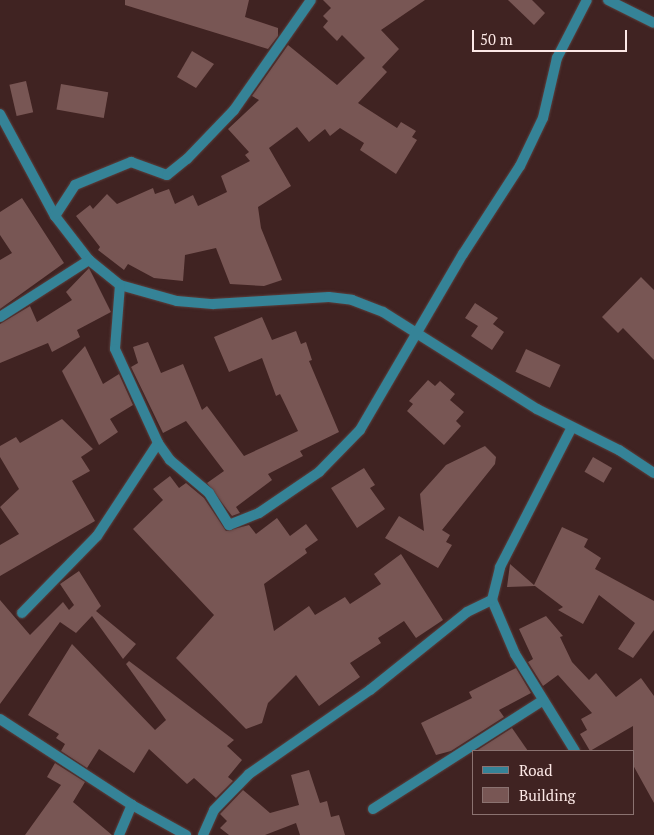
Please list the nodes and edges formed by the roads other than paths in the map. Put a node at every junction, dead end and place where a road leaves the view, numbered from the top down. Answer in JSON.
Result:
{"nodes":[{"id":1,"x":311,"y":0,"type":"edge"},
{"id":2,"x":587,"y":0,"type":"edge"},
{"id":3,"x":608,"y":0,"type":"edge"},
{"id":4,"x":654,"y":23,"type":"edge"},
{"id":5,"x":0,"y":114,"type":"edge"},
{"id":6,"x":55,"y":216,"type":"junction"},
{"id":7,"x":90,"y":260,"type":"junction"},
{"id":8,"x":120,"y":285,"type":"junction"},
{"id":9,"x":0,"y":317,"type":"edge"},
{"id":10,"x":416,"y":333,"type":"junction"},
{"id":11,"x":572,"y":427,"type":"junction"},
{"id":12,"x":158,"y":443,"type":"junction"},
{"id":13,"x":654,"y":473,"type":"edge"},
{"id":14,"x":492,"y":600,"type":"junction"},
{"id":15,"x":22,"y":613,"type":"dead end"},
{"id":16,"x":542,"y":701,"type":"junction"},
{"id":17,"x":0,"y":719,"type":"edge"},
{"id":18,"x":574,"y":750,"type":"edge"},
{"id":19,"x":132,"y":806,"type":"junction"},
{"id":20,"x":373,"y":809,"type":"dead end"},
{"id":21,"x":119,"y":835,"type":"edge"},
{"id":22,"x":186,"y":835,"type":"edge"},
{"id":23,"x":203,"y":835,"type":"edge"}],
"edges":[{"from":1,"to":6,"type":"street"},
{"from":2,"to":10,"type":"street"},
{"from":3,"to":4,"type":"street"},
{"from":5,"to":6,"type":"street"},
{"from":6,"to":7,"type":"street"},
{"from":7,"to":8,"type":"street"},
{"from":7,"to":9,"type":"street"},
{"from":8,"to":10,"type":"street"},
{"from":8,"to":12,"type":"street"},
{"from":10,"to":11,"type":"street"},
{"from":10,"to":12,"type":"street"},
{"from":11,"to":13,"type":"street"},
{"from":11,"to":14,"type":"street"},
{"from":12,"to":15,"type":"street"},
{"from":14,"to":16,"type":"street"},
{"from":14,"to":23,"type":"street"},
{"from":16,"to":18,"type":"street"},
{"from":16,"to":20,"type":"street"},
{"from":17,"to":19,"type":"street"},
{"from":19,"to":21,"type":"street"},
{"from":19,"to":22,"type":"street"}]}
